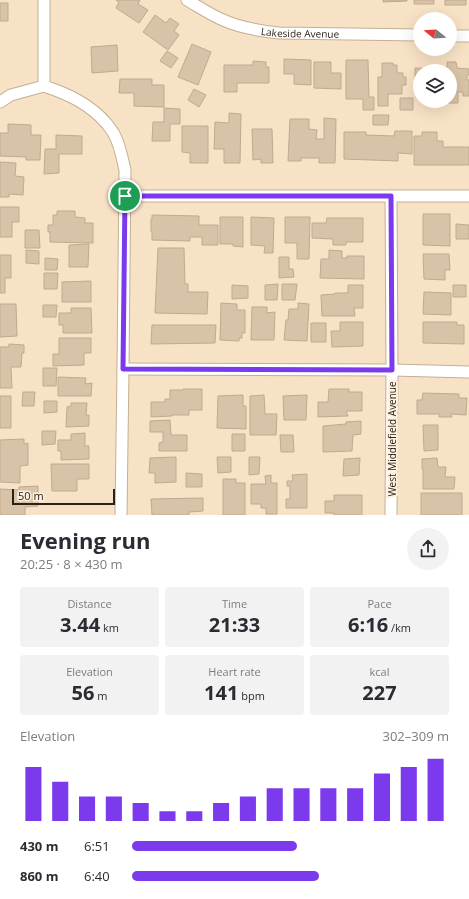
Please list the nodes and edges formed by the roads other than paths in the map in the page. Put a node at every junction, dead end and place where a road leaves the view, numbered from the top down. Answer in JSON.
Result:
{"nodes":[{"id":1,"x":44,"y":0,"type":"edge"},
{"id":2,"x":188,"y":0,"type":"edge"},
{"id":3,"x":413,"y":35,"type":"edge"},
{"id":4,"x":457,"y":36,"type":"edge"},
{"id":5,"x":469,"y":36,"type":"edge"},
{"id":6,"x":44,"y":86,"type":"junction"},
{"id":7,"x":0,"y":102,"type":"edge"},
{"id":8,"x":125,"y":196,"type":"junction"},
{"id":9,"x":391,"y":196,"type":"junction"},
{"id":10,"x":469,"y":196,"type":"edge"},
{"id":11,"x":123,"y":369,"type":"junction"},
{"id":12,"x":392,"y":370,"type":"junction"},
{"id":13,"x":469,"y":372,"type":"edge"},
{"id":14,"x":120,"y":515,"type":"edge"},
{"id":15,"x":391,"y":515,"type":"edge"}],
"edges":[{"from":1,"to":6,"type":"street"},
{"from":2,"to":3,"type":"street","name":"Lakeside Avenue"},
{"from":4,"to":5,"type":"street"},
{"from":6,"to":7,"type":"street"},
{"from":6,"to":8,"type":"street"},
{"from":8,"to":9,"type":"street"},
{"from":8,"to":11,"type":"street"},
{"from":9,"to":10,"type":"street"},
{"from":9,"to":12,"type":"street","name":"West Middlefield Avenue"},
{"from":11,"to":12,"type":"street"},
{"from":11,"to":14,"type":"street"},
{"from":12,"to":13,"type":"street"},
{"from":12,"to":15,"type":"street","name":"West Middlefield Avenue"}]}
